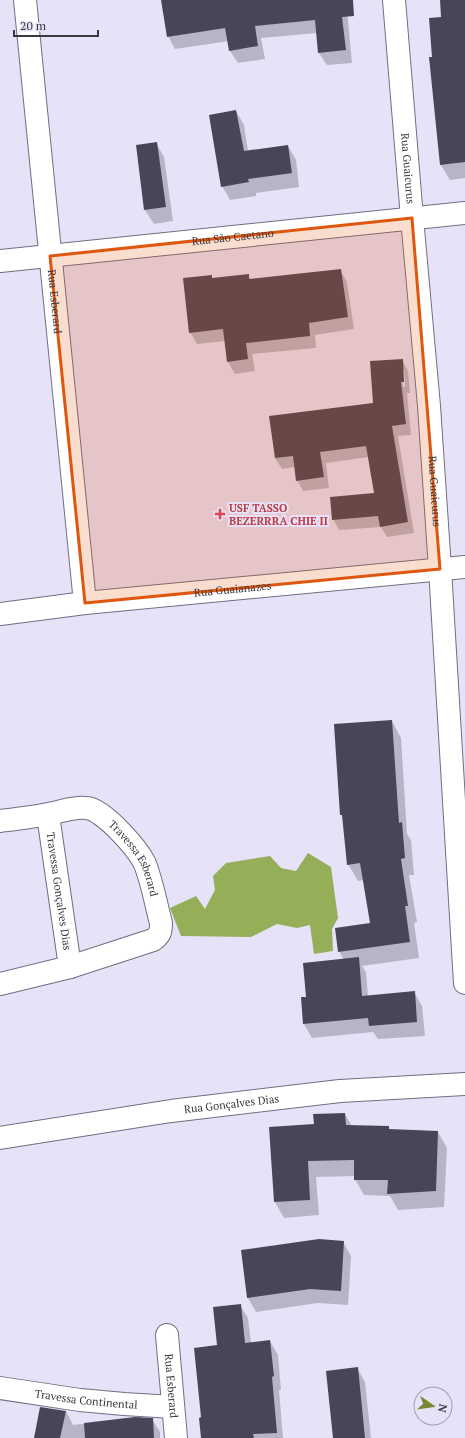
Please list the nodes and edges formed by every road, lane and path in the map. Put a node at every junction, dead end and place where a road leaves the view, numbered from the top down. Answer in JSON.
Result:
{"nodes":[{"id":1,"x":25,"y":0,"type":"edge"},
{"id":2,"x":394,"y":0,"type":"edge"},
{"id":3,"x":465,"y":213,"type":"edge"},
{"id":4,"x":412,"y":218,"type":"junction"},
{"id":5,"x":50,"y":256,"type":"junction"},
{"id":6,"x":0,"y":261,"type":"edge"},
{"id":7,"x":465,"y":567,"type":"edge"},
{"id":8,"x":440,"y":569,"type":"junction"},
{"id":9,"x":85,"y":604,"type":"junction"},
{"id":10,"x":0,"y":614,"type":"edge"},
{"id":11,"x":48,"y":815,"type":"junction"},
{"id":12,"x":0,"y":821,"type":"edge"},
{"id":13,"x":161,"y":923,"type":"joint"},
{"id":14,"x":70,"y":967,"type":"junction"},
{"id":15,"x":465,"y":983,"type":"edge"},
{"id":16,"x":0,"y":984,"type":"edge"},
{"id":17,"x":465,"y":1084,"type":"edge"},
{"id":18,"x":0,"y":1138,"type":"edge"},
{"id":19,"x":167,"y":1334,"type":"dead end"},
{"id":20,"x":0,"y":1388,"type":"edge"},
{"id":21,"x":173,"y":1407,"type":"junction"},
{"id":22,"x":176,"y":1438,"type":"edge"}],
"edges":[{"from":1,"to":5,"type":"street","name":"Rua Esberard"},
{"from":2,"to":4,"type":"street","name":"Rua Guaicurus"},
{"from":3,"to":4,"type":"street","name":"Rua São Caetano"},
{"from":4,"to":5,"type":"street","name":"Rua São Caetano"},
{"from":4,"to":8,"type":"street","name":"Rua Guaicurus"},
{"from":5,"to":6,"type":"street","name":"Rua São Caetano"},
{"from":5,"to":9,"type":"street","name":"Rua Esberard"},
{"from":7,"to":8,"type":"street","name":"Rua Guaianazes"},
{"from":8,"to":9,"type":"street","name":"Rua Guaianazes"},
{"from":8,"to":15,"type":"street","name":"Rua Guaicurus"},
{"from":9,"to":10,"type":"street","name":"Rua Guaianazes"},
{"from":11,"to":12,"type":"street"},
{"from":11,"to":13,"type":"street","name":"Travessa Esberard"},
{"from":11,"to":14,"type":"street","name":"Travessa Gonçalves Dias"},
{"from":13,"to":14,"type":"street","name":"Travessa Gonçalves Dias"},
{"from":14,"to":16,"type":"street","name":"Travessa Gonçalves Dias"},
{"from":17,"to":18,"type":"street","name":"Rua Gonçalves Dias"},
{"from":19,"to":21,"type":"street","name":"Rua Esberard"},
{"from":20,"to":21,"type":"street","name":"Travessa Continental"},
{"from":21,"to":22,"type":"street","name":"Rua Esberard"}]}
